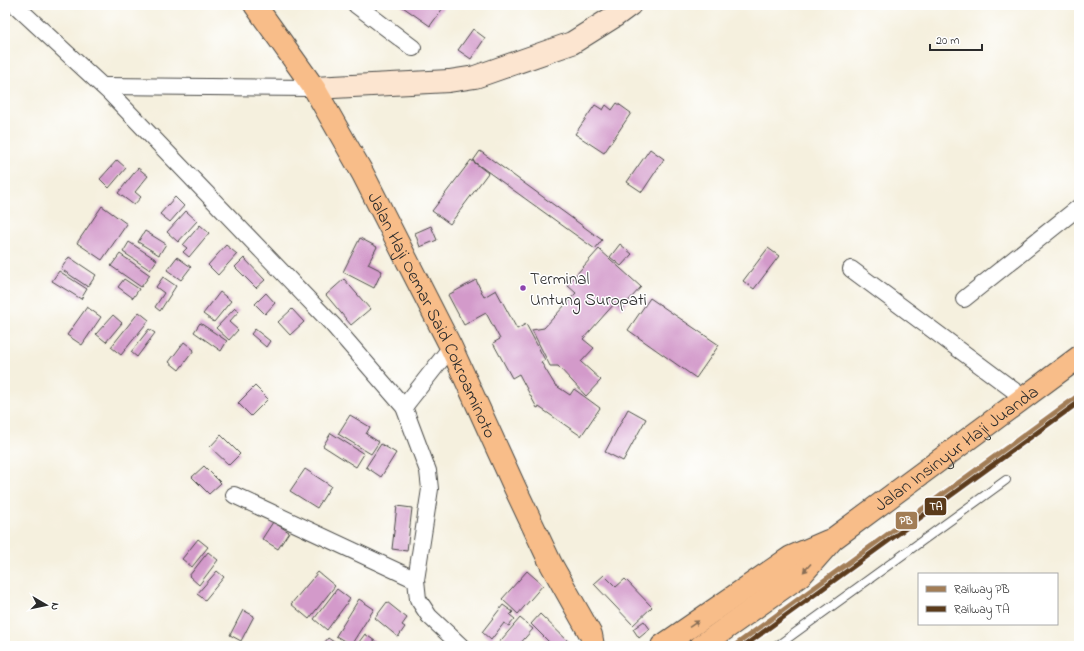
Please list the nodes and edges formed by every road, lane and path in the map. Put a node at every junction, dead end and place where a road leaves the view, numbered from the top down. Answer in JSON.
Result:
{"nodes":[{"id":1,"x":15,"y":5,"type":"edge"},
{"id":2,"x":255,"y":5,"type":"edge"},
{"id":3,"x":356,"y":5,"type":"edge"},
{"id":4,"x":630,"y":5,"type":"edge"},
{"id":5,"x":413,"y":48,"type":"dead end"},
{"id":6,"x":102,"y":86,"type":"junction"},
{"id":7,"x":314,"y":88,"type":"junction"},
{"id":8,"x":1079,"y":207,"type":"edge"},
{"id":9,"x":851,"y":269,"type":"dead end"},
{"id":10,"x":964,"y":300,"type":"dead end"},
{"id":11,"x":452,"y":347,"type":"junction"},
{"id":12,"x":1079,"y":357,"type":"edge"},
{"id":13,"x":1024,"y":398,"type":"junction"},
{"id":14,"x":404,"y":407,"type":"junction"},
{"id":15,"x":1006,"y":480,"type":"dead end"},
{"id":16,"x":234,"y":495,"type":"dead end"},
{"id":17,"x":833,"y":539,"type":"junction"},
{"id":18,"x":416,"y":580,"type":"junction"},
{"id":19,"x":596,"y":642,"type":"edge"},
{"id":20,"x":461,"y":646,"type":"edge"},
{"id":21,"x":662,"y":646,"type":"edge"},
{"id":22,"x":700,"y":646,"type":"edge"},
{"id":23,"x":777,"y":646,"type":"edge"}],
"edges":[{"from":1,"to":6,"type":"street"},
{"from":2,"to":7,"type":"highway","name":"Jalan Haji Oemar Said Cokroaminoto"},
{"from":3,"to":5,"type":"street"},
{"from":4,"to":7,"type":"main road"},
{"from":6,"to":7,"type":"street"},
{"from":6,"to":14,"type":"street"},
{"from":7,"to":11,"type":"highway","name":"Jalan Haji Oemar Said Cokroaminoto"},
{"from":8,"to":10,"type":"street"},
{"from":9,"to":13,"type":"street"},
{"from":11,"to":14,"type":"street"},
{"from":11,"to":19,"type":"highway","name":"Jalan Haji Oemar Said Cokroaminoto"},
{"from":12,"to":13,"type":"highway","name":"Jalan Insinyur Haji Juanda"},
{"from":13,"to":17,"type":"highway","name":"Jalan Insinyur Haji Juanda"},
{"from":14,"to":18,"type":"street"},
{"from":15,"to":23,"type":"lane"},
{"from":16,"to":18,"type":"street"},
{"from":21,"to":17,"type":"highway","name":"Jalan Insinyur Haji Juanda","one_way":true},
{"from":17,"to":22,"type":"highway","name":"Jalan Insinyur Haji Juanda","one_way":true},
{"from":18,"to":20,"type":"street"}]}
